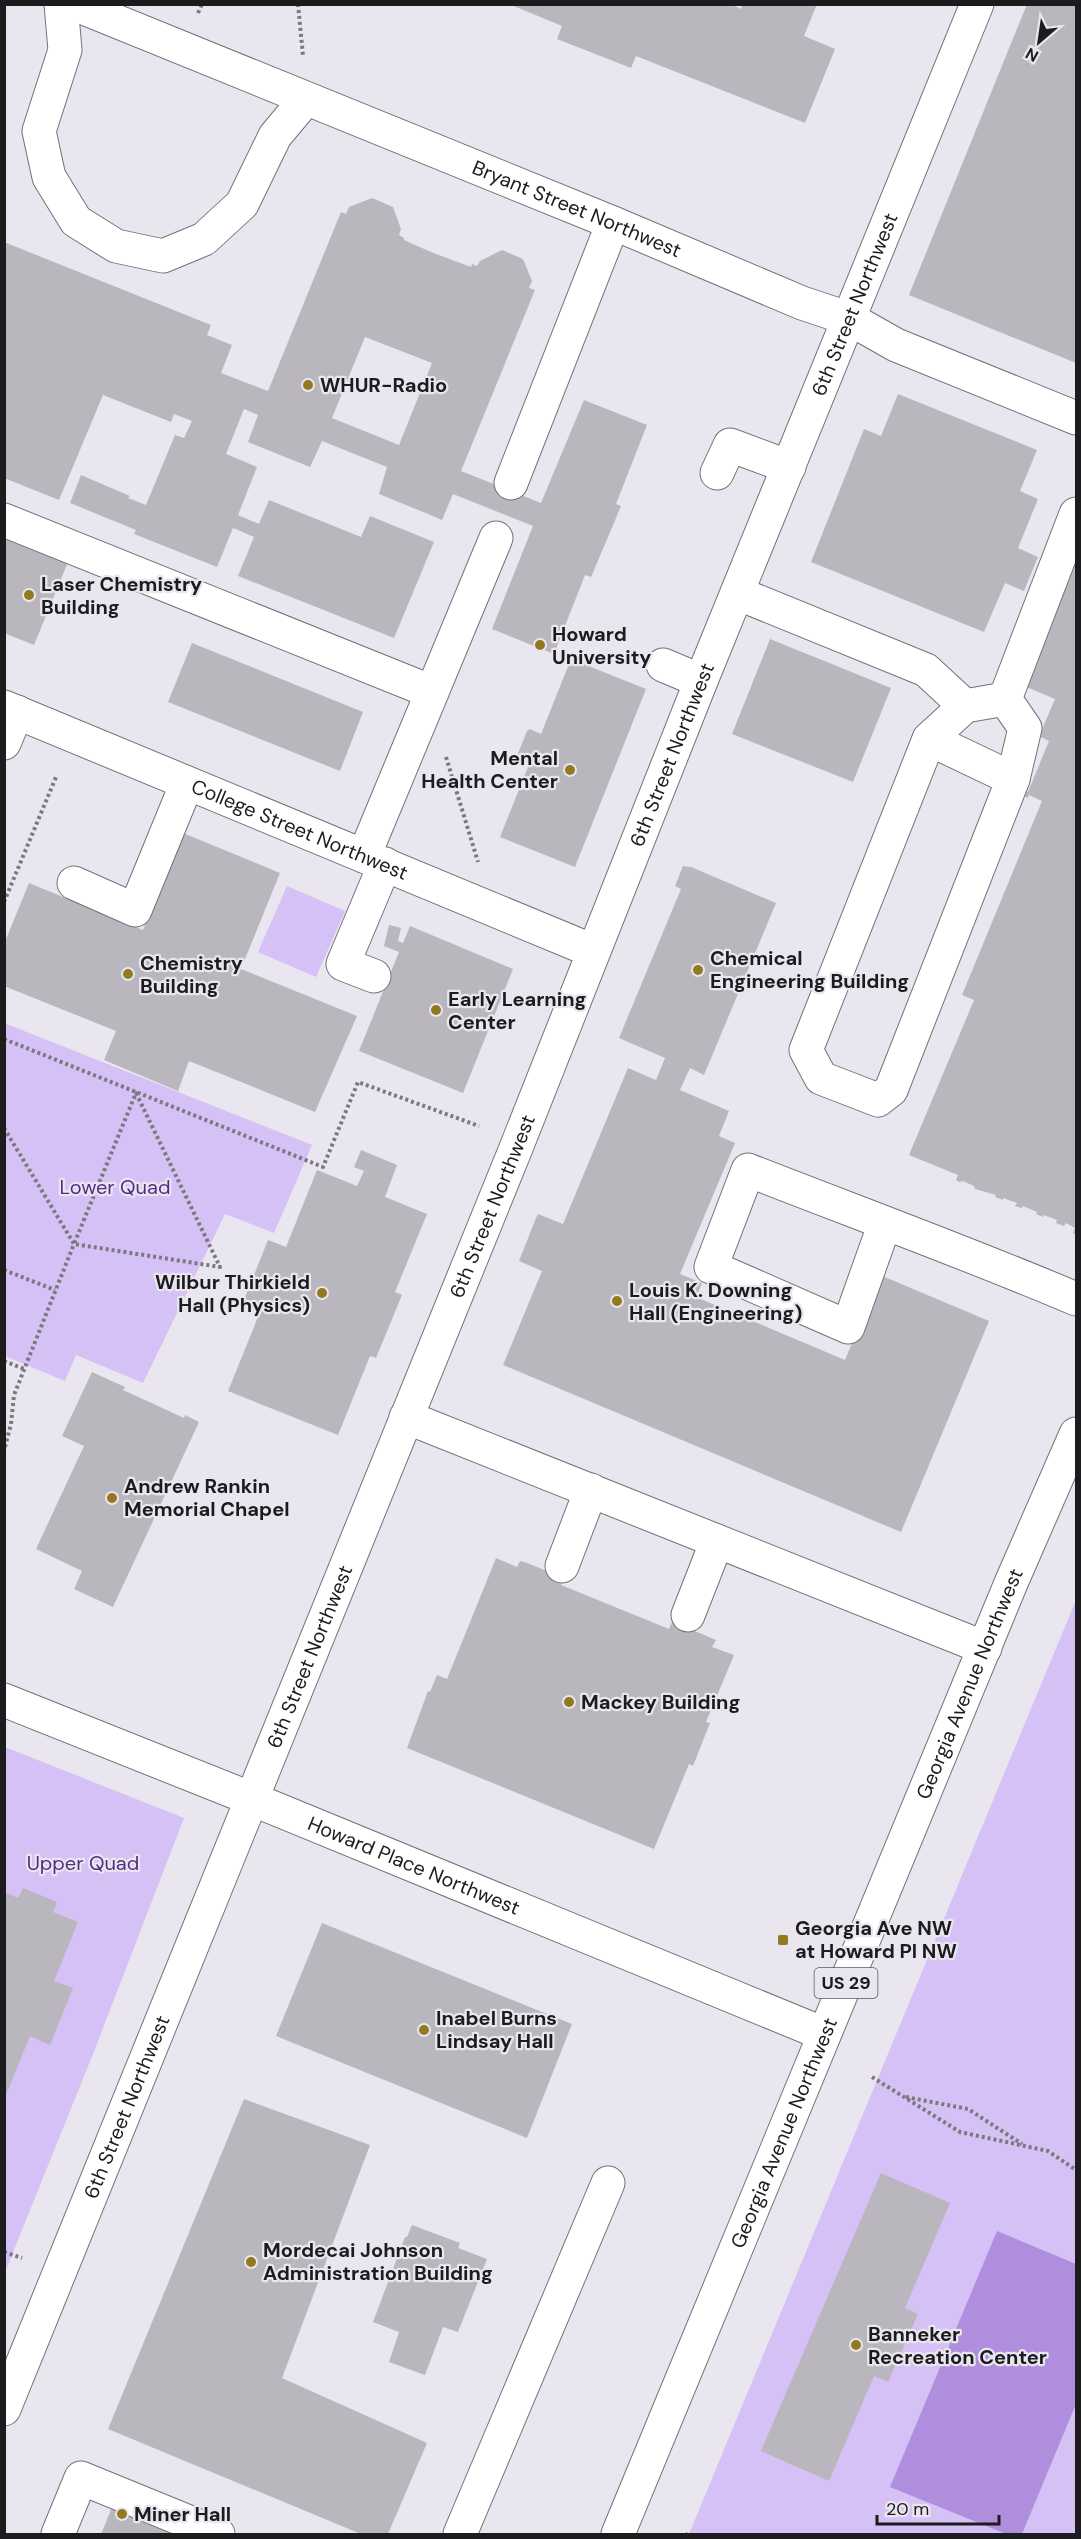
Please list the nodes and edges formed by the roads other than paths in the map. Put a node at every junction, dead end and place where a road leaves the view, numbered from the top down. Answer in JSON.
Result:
{"nodes":[{"id":1,"x":61,"y":4,"type":"edge"},
{"id":2,"x":74,"y":4,"type":"edge"},
{"id":3,"x":977,"y":4,"type":"edge"},
{"id":4,"x":306,"y":99,"type":"junction"},
{"id":5,"x":613,"y":223,"type":"junction"},
{"id":6,"x":850,"y":319,"type":"junction"},
{"id":7,"x":1077,"y":418,"type":"edge"},
{"id":8,"x":789,"y":467,"type":"junction"},
{"id":9,"x":717,"y":473,"type":"dead end"},
{"id":10,"x":511,"y":483,"type":"dead end"},
{"id":11,"x":1077,"y":514,"type":"edge"},
{"id":12,"x":4,"y":520,"type":"edge"},
{"id":13,"x":496,"y":538,"type":"dead end"},
{"id":14,"x":737,"y":593,"type":"junction"},
{"id":15,"x":663,"y":665,"type":"dead end"},
{"id":16,"x":701,"y":681,"type":"junction"},
{"id":17,"x":432,"y":692,"type":"junction"},
{"id":18,"x":1005,"y":699,"type":"junction"},
{"id":19,"x":965,"y":706,"type":"junction"},
{"id":20,"x":11,"y":710,"type":"edge"},
{"id":21,"x":929,"y":739,"type":"junction"},
{"id":22,"x":4,"y":743,"type":"edge"},
{"id":23,"x":1013,"y":779,"type":"junction"},
{"id":24,"x":187,"y":783,"type":"junction"},
{"id":25,"x":374,"y":860,"type":"junction"},
{"id":26,"x":74,"y":883,"type":"dead end"},
{"id":27,"x":593,"y":951,"type":"junction"},
{"id":28,"x":374,"y":976,"type":"dead end"},
{"id":29,"x":885,"y":1223,"type":"junction"},
{"id":30,"x":1077,"y":1299,"type":"edge"},
{"id":31,"x":406,"y":1417,"type":"junction"},
{"id":32,"x":1077,"y":1434,"type":"edge"},
{"id":33,"x":591,"y":1491,"type":"junction"},
{"id":34,"x":717,"y":1541,"type":"junction"},
{"id":35,"x":562,"y":1566,"type":"dead end"},
{"id":36,"x":688,"y":1616,"type":"dead end"},
{"id":37,"x":984,"y":1648,"type":"junction"},
{"id":38,"x":4,"y":1700,"type":"edge"},
{"id":39,"x":252,"y":1799,"type":"junction"},
{"id":40,"x":824,"y":2034,"type":"junction"},
{"id":41,"x":608,"y":2183,"type":"dead end"},
{"id":42,"x":4,"y":2409,"type":"edge"},
{"id":43,"x":58,"y":2535,"type":"edge"},
{"id":44,"x":218,"y":2535,"type":"edge"},
{"id":45,"x":460,"y":2535,"type":"edge"},
{"id":46,"x":618,"y":2535,"type":"edge"}],
"edges":[{"from":1,"to":4,"type":"main road"},
{"from":2,"to":4,"type":"main road","name":"Bryant Street Northwest"},
{"from":3,"to":6,"type":"main road","name":"6th Street Northwest"},
{"from":4,"to":5,"type":"main road","name":"Bryant Street Northwest"},
{"from":5,"to":6,"type":"main road","name":"Bryant Street Northwest"},
{"from":5,"to":10,"type":"main road"},
{"from":6,"to":7,"type":"main road","name":"Bryant Street Northwest"},
{"from":6,"to":8,"type":"main road","name":"6th Street Northwest"},
{"from":8,"to":9,"type":"main road"},
{"from":8,"to":14,"type":"main road","name":"6th Street Northwest"},
{"from":11,"to":18,"type":"main road"},
{"from":12,"to":17,"type":"main road"},
{"from":13,"to":17,"type":"main road"},
{"from":14,"to":16,"type":"main road","name":"6th Street Northwest"},
{"from":14,"to":19,"type":"main road"},
{"from":15,"to":16,"type":"main road"},
{"from":16,"to":27,"type":"main road","name":"6th Street Northwest"},
{"from":17,"to":25,"type":"main road"},
{"from":18,"to":19,"type":"main road"},
{"from":18,"to":23,"type":"main road"},
{"from":19,"to":21,"type":"main road"},
{"from":20,"to":22,"type":"main road"},
{"from":20,"to":24,"type":"main road","name":"College Street Northwest"},
{"from":21,"to":23,"type":"main road"},
{"from":21,"to":23,"type":"main road"},
{"from":24,"to":25,"type":"main road","name":"College Street Northwest"},
{"from":24,"to":26,"type":"main road"},
{"from":25,"to":27,"type":"main road","name":"College Street Northwest"},
{"from":25,"to":28,"type":"main road"},
{"from":27,"to":31,"type":"main road","name":"6th Street Northwest"},
{"from":29,"to":29,"type":"main road"},
{"from":29,"to":30,"type":"main road"},
{"from":31,"to":33,"type":"main road"},
{"from":31,"to":39,"type":"main road","name":"6th Street Northwest"},
{"from":32,"to":37,"type":"main road","name":"Georgia Avenue Northwest","number":"US 29"},
{"from":33,"to":34,"type":"main road"},
{"from":33,"to":35,"type":"main road"},
{"from":34,"to":36,"type":"main road"},
{"from":34,"to":37,"type":"main road"},
{"from":37,"to":40,"type":"main road","name":"Georgia Avenue Northwest","number":"US 29"},
{"from":38,"to":39,"type":"main road","name":"Howard Place Northwest"},
{"from":39,"to":40,"type":"main road","name":"Howard Place Northwest"},
{"from":39,"to":42,"type":"main road","name":"6th Street Northwest"},
{"from":40,"to":46,"type":"main road","name":"Georgia Avenue Northwest","number":"US 29"},
{"from":41,"to":45,"type":"main road"},
{"from":43,"to":44,"type":"main road"}]}
